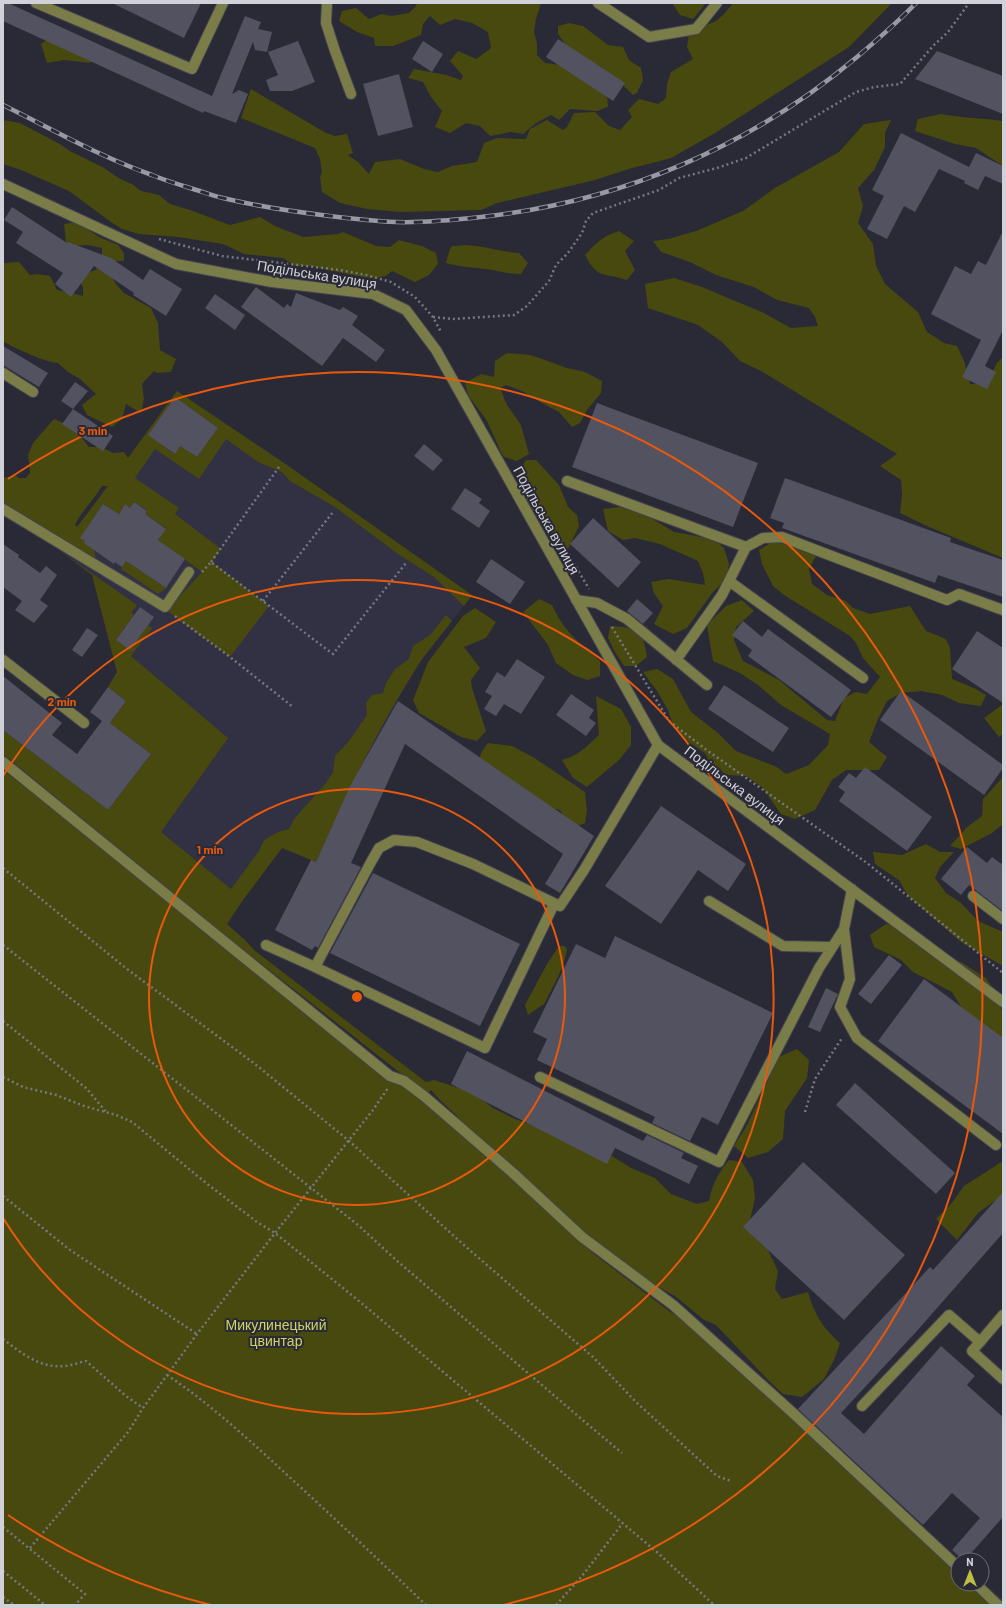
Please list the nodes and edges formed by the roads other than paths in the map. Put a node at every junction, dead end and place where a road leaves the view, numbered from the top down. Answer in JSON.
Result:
{"nodes":[{"id":1,"x":36,"y":3,"type":"edge"},
{"id":2,"x":223,"y":3,"type":"edge"},
{"id":3,"x":327,"y":3,"type":"edge"},
{"id":4,"x":598,"y":3,"type":"edge"},
{"id":5,"x":717,"y":3,"type":"edge"},
{"id":6,"x":351,"y":94,"type":"dead end"},
{"id":7,"x":3,"y":184,"type":"edge"},
{"id":8,"x":3,"y":373,"type":"edge"},
{"id":9,"x":33,"y":392,"type":"dead end"},
{"id":10,"x":567,"y":481,"type":"dead end"},
{"id":11,"x":3,"y":509,"type":"edge"},
{"id":12,"x":746,"y":547,"type":"junction"},
{"id":13,"x":193,"y":575,"type":"road end"},
{"id":14,"x":729,"y":581,"type":"junction"},
{"id":15,"x":576,"y":600,"type":"junction"},
{"id":16,"x":1003,"y":610,"type":"edge"},
{"id":17,"x":3,"y":660,"type":"edge"},
{"id":18,"x":676,"y":660,"type":"junction"},
{"id":19,"x":863,"y":678,"type":"dead end"},
{"id":20,"x":707,"y":686,"type":"dead end"},
{"id":21,"x":84,"y":723,"type":"dead end"},
{"id":22,"x":658,"y":745,"type":"junction"},
{"id":23,"x":3,"y":762,"type":"edge"},
{"id":24,"x":852,"y":889,"type":"junction"},
{"id":25,"x":973,"y":896,"type":"dead end"},
{"id":26,"x":710,"y":901,"type":"dead end"},
{"id":27,"x":554,"y":904,"type":"junction"},
{"id":28,"x":1003,"y":919,"type":"edge"},
{"id":29,"x":844,"y":929,"type":"junction"},
{"id":30,"x":266,"y":945,"type":"dead end"},
{"id":31,"x":832,"y":947,"type":"junction"},
{"id":32,"x":315,"y":967,"type":"junction"},
{"id":33,"x":1003,"y":1002,"type":"edge"},
{"id":34,"x":540,"y":1077,"type":"dead end"},
{"id":35,"x":996,"y":1145,"type":"dead end"},
{"id":36,"x":1003,"y":1316,"type":"edge"},
{"id":37,"x":980,"y":1342,"type":"junction"},
{"id":38,"x":1003,"y":1379,"type":"edge"},
{"id":39,"x":862,"y":1406,"type":"dead end"},
{"id":40,"x":950,"y":1560,"type":"edge"},
{"id":41,"x":984,"y":1592,"type":"edge"},
{"id":42,"x":998,"y":1605,"type":"edge"}],
"edges":[{"from":1,"to":2,"type":"street"},
{"from":3,"to":6,"type":"street"},
{"from":4,"to":5,"type":"street"},
{"from":7,"to":15,"type":"street","name":"Подільська вулиця"},
{"from":8,"to":9,"type":"street"},
{"from":10,"to":12,"type":"street"},
{"from":11,"to":13,"type":"street"},
{"from":12,"to":14,"type":"street"},
{"from":12,"to":16,"type":"street"},
{"from":14,"to":18,"type":"street"},
{"from":14,"to":19,"type":"street"},
{"from":15,"to":18,"type":"street"},
{"from":15,"to":22,"type":"street","name":"Подільська вулиця"},
{"from":17,"to":21,"type":"street"},
{"from":18,"to":20,"type":"street"},
{"from":22,"to":24,"type":"street","name":"Подільська вулиця"},
{"from":22,"to":27,"type":"street"},
{"from":23,"to":40,"type":"street"},
{"from":24,"to":29,"type":"street"},
{"from":24,"to":33,"type":"street","name":"Подільська вулиця"},
{"from":25,"to":28,"type":"street"},
{"from":26,"to":31,"type":"street"},
{"from":27,"to":32,"type":"street"},
{"from":27,"to":32,"type":"street"},
{"from":29,"to":31,"type":"street"},
{"from":29,"to":35,"type":"street"},
{"from":30,"to":32,"type":"street"},
{"from":31,"to":34,"type":"street"},
{"from":36,"to":37,"type":"street"},
{"from":37,"to":38,"type":"street"},
{"from":37,"to":39,"type":"street"},
{"from":41,"to":42,"type":"street"}]}
